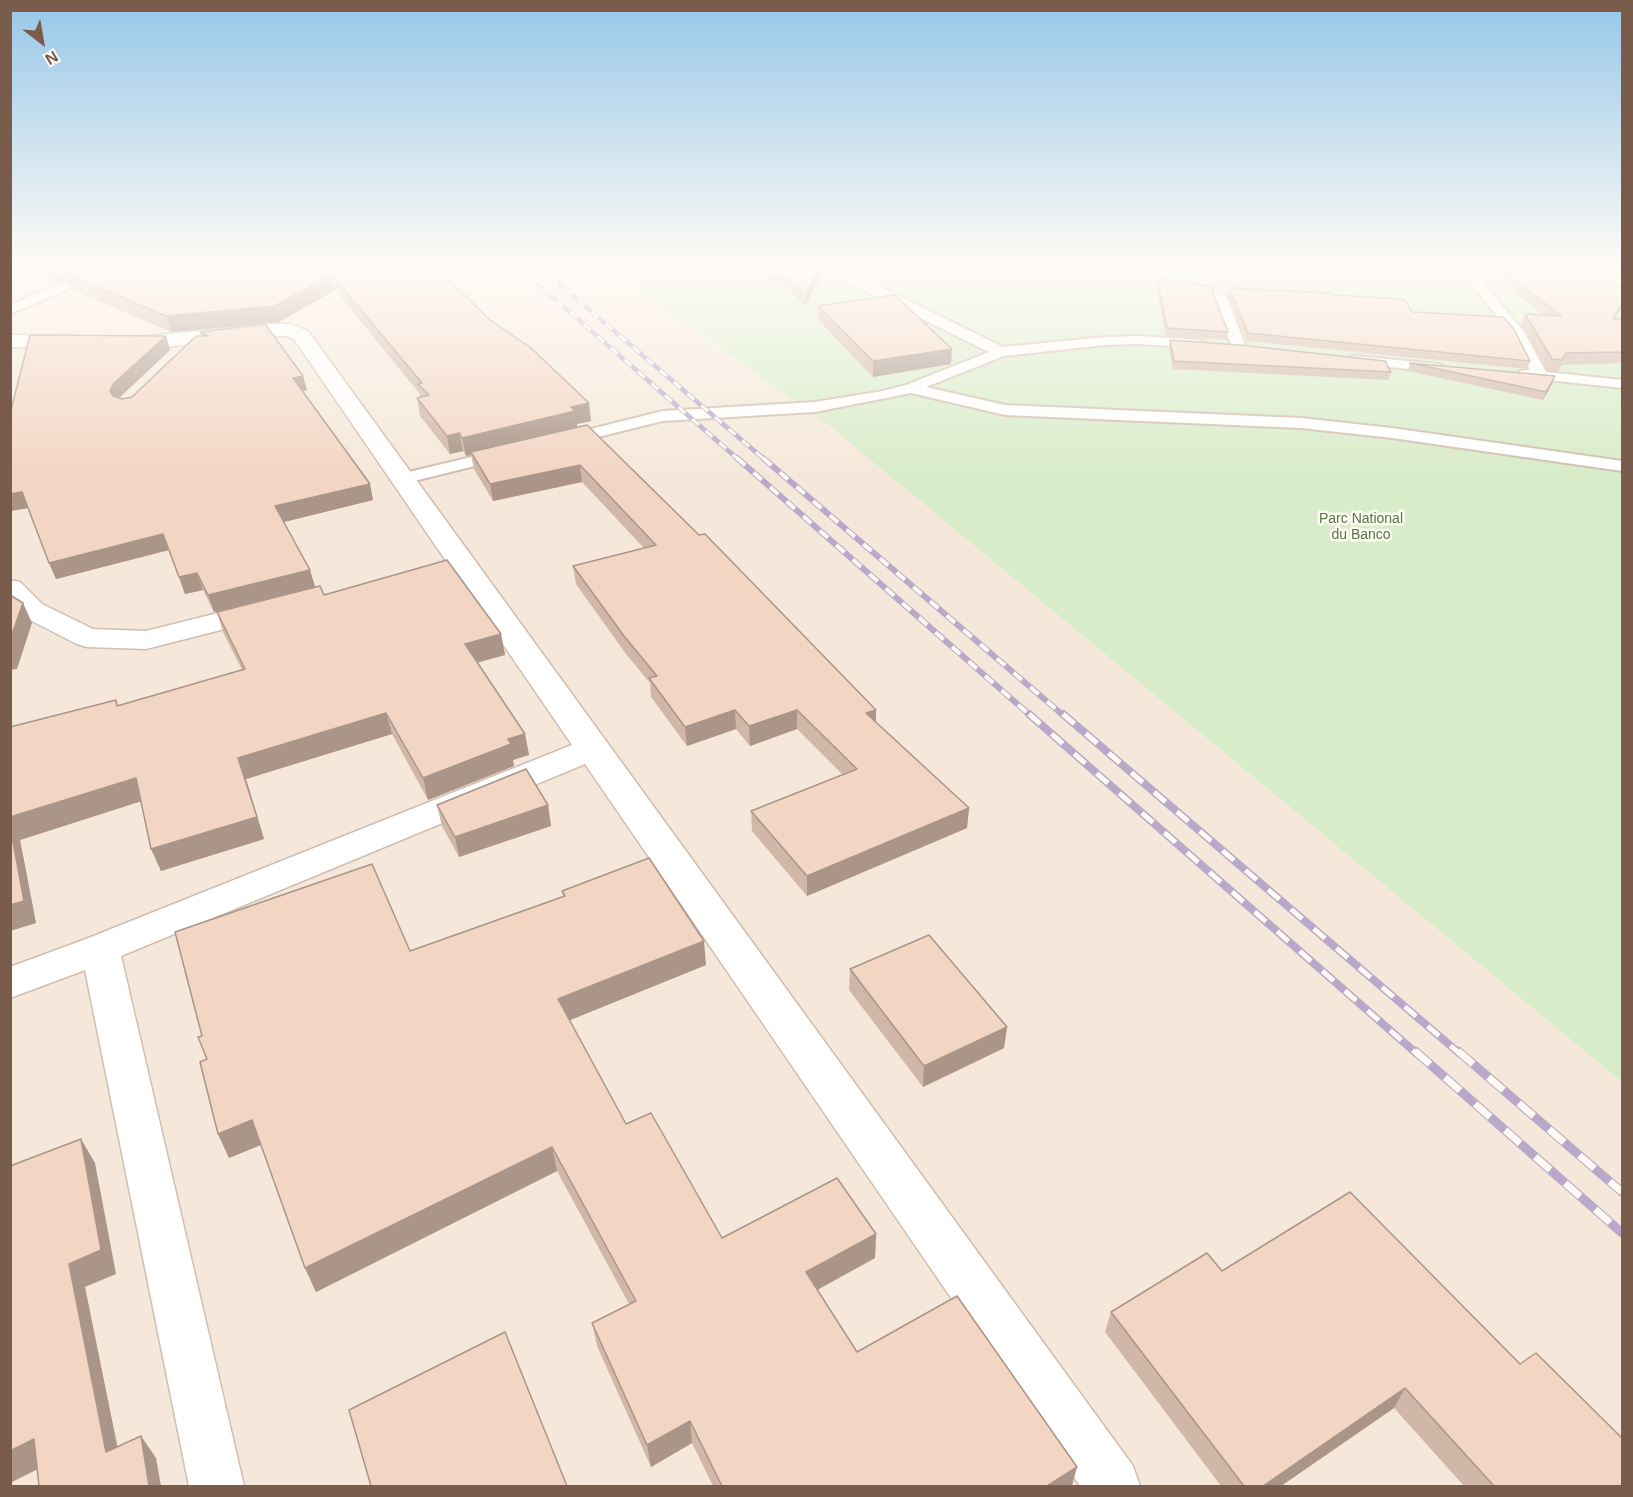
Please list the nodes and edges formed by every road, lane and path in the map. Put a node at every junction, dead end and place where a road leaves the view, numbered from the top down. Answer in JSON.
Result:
{"nodes":[{"id":1,"x":248,"y":335,"type":"edge"},
{"id":2,"x":300,"y":335,"type":"edge"},
{"id":3,"x":966,"y":335,"type":"edge"},
{"id":4,"x":1238,"y":335,"type":"edge"},
{"id":5,"x":1519,"y":335,"type":"edge"},
{"id":6,"x":10,"y":341,"type":"edge"},
{"id":7,"x":1001,"y":352,"type":"junction"},
{"id":8,"x":1341,"y":358,"type":"edge"},
{"id":9,"x":1454,"y":369,"type":"edge"},
{"id":10,"x":1508,"y":373,"type":"edge"},
{"id":11,"x":1540,"y":375,"type":"junction"},
{"id":12,"x":1623,"y":384,"type":"edge"},
{"id":13,"x":911,"y":388,"type":"junction"},
{"id":14,"x":549,"y":443,"type":"edge"},
{"id":15,"x":515,"y":452,"type":"edge"},
{"id":16,"x":1623,"y":466,"type":"edge"},
{"id":17,"x":402,"y":479,"type":"junction"},
{"id":18,"x":10,"y":588,"type":"edge"},
{"id":19,"x":285,"y":606,"type":"edge"},
{"id":20,"x":593,"y":748,"type":"junction"},
{"id":21,"x":100,"y":949,"type":"junction"},
{"id":22,"x":10,"y":983,"type":"edge"},
{"id":23,"x":216,"y":1486,"type":"edge"},
{"id":24,"x":1113,"y":1486,"type":"edge"}],
"edges":[{"from":1,"to":6,"type":"street"},
{"from":2,"to":17,"type":"street"},
{"from":3,"to":7,"type":"lane"},
{"from":4,"to":7,"type":"lane"},
{"from":5,"to":11,"type":"lane"},
{"from":7,"to":13,"type":"lane"},
{"from":8,"to":9,"type":"lane"},
{"from":10,"to":11,"type":"lane"},
{"from":11,"to":12,"type":"lane"},
{"from":13,"to":14,"type":"lane"},
{"from":13,"to":16,"type":"lane"},
{"from":15,"to":17,"type":"lane"},
{"from":17,"to":20,"type":"street"},
{"from":18,"to":19,"type":"street"},
{"from":20,"to":21,"type":"street"},
{"from":20,"to":24,"type":"street"},
{"from":21,"to":22,"type":"street"},
{"from":21,"to":23,"type":"street"}]}
